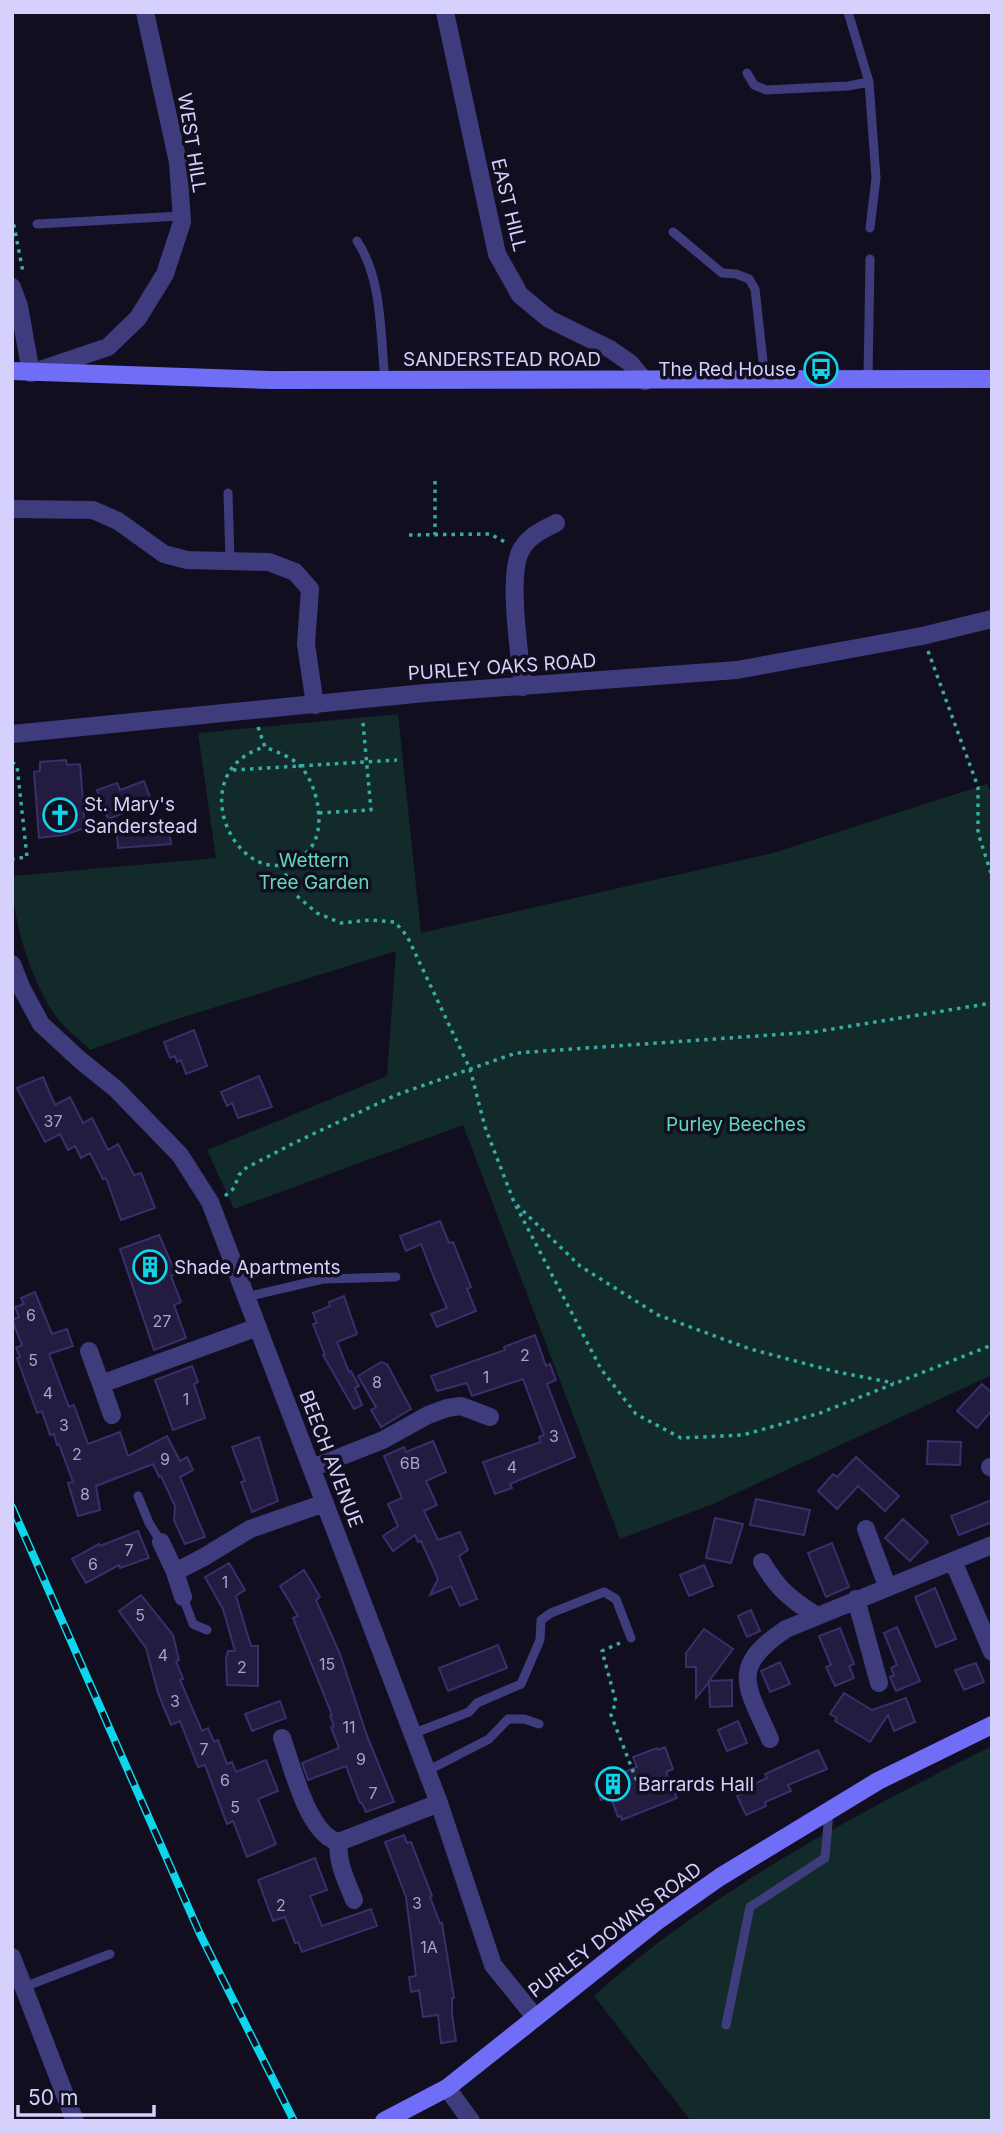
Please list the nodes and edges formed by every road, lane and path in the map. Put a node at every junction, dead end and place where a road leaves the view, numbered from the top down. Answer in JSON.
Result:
{"nodes":[{"id":1,"x":145,"y":12,"type":"edge"},
{"id":2,"x":444,"y":12,"type":"edge"},
{"id":3,"x":848,"y":12,"type":"edge"},
{"id":4,"x":747,"y":73,"type":"dead end"},
{"id":5,"x":869,"y":82,"type":"junction"},
{"id":6,"x":181,"y":216,"type":"junction"},
{"id":7,"x":37,"y":224,"type":"dead end"},
{"id":8,"x":870,"y":228,"type":"dead end"},
{"id":9,"x":673,"y":232,"type":"dead end"},
{"id":10,"x":357,"y":241,"type":"dead end"},
{"id":11,"x":870,"y":259,"type":"dead end"},
{"id":12,"x":12,"y":287,"type":"edge"},
{"id":13,"x":12,"y":371,"type":"edge"},
{"id":14,"x":31,"y":373,"type":"junction"},
{"id":15,"x":868,"y":378,"type":"junction"},
{"id":16,"x":765,"y":379,"type":"junction"},
{"id":17,"x":992,"y":379,"type":"edge"},
{"id":18,"x":385,"y":380,"type":"junction"},
{"id":19,"x":645,"y":381,"type":"junction"},
{"id":20,"x":435,"y":481,"type":"dead end"},
{"id":21,"x":228,"y":493,"type":"dead end"},
{"id":22,"x":12,"y":509,"type":"edge"},
{"id":23,"x":556,"y":523,"type":"dead end"},
{"id":24,"x":409,"y":535,"type":"dead end"},
{"id":25,"x":435,"y":535,"type":"junction"},
{"id":26,"x":521,"y":550,"type":"junction"},
{"id":27,"x":230,"y":561,"type":"junction"},
{"id":28,"x":992,"y":619,"type":"edge"},
{"id":29,"x":922,"y":636,"type":"junction"},
{"id":30,"x":523,"y":687,"type":"junction"},
{"id":31,"x":315,"y":705,"type":"junction"},
{"id":32,"x":254,"y":710,"type":"junction"},
{"id":33,"x":363,"y":723,"type":"dead end"},
{"id":34,"x":12,"y":734,"type":"edge"},
{"id":35,"x":265,"y":747,"type":"junction"},
{"id":36,"x":397,"y":761,"type":"dead end"},
{"id":37,"x":12,"y":762,"type":"edge"},
{"id":38,"x":367,"y":762,"type":"junction"},
{"id":39,"x":301,"y":766,"type":"junction"},
{"id":40,"x":231,"y":770,"type":"junction"},
{"id":41,"x":318,"y":813,"type":"junction"},
{"id":42,"x":12,"y":859,"type":"edge"},
{"id":43,"x":281,"y":866,"type":"junction"},
{"id":44,"x":992,"y":876,"type":"edge"},
{"id":45,"x":12,"y":964,"type":"edge"},
{"id":46,"x":992,"y":1003,"type":"edge"},
{"id":47,"x":470,"y":1069,"type":"junction"},
{"id":48,"x":210,"y":1202,"type":"junction"},
{"id":49,"x":514,"y":1202,"type":"junction"},
{"id":50,"x":396,"y":1277,"type":"dead end"},
{"id":51,"x":246,"y":1297,"type":"junction"},
{"id":52,"x":258,"y":1327,"type":"junction"},
{"id":53,"x":992,"y":1345,"type":"edge"},
{"id":54,"x":89,"y":1351,"type":"dead end"},
{"id":55,"x":896,"y":1383,"type":"junction"},
{"id":56,"x":101,"y":1384,"type":"junction"},
{"id":57,"x":112,"y":1415,"type":"dead end"},
{"id":58,"x":490,"y":1417,"type":"dead end"},
{"id":59,"x":312,"y":1468,"type":"junction"},
{"id":60,"x":138,"y":1496,"type":"dead end"},
{"id":61,"x":325,"y":1503,"type":"junction"},
{"id":62,"x":866,"y":1529,"type":"dead end"},
{"id":63,"x":161,"y":1542,"type":"joint"},
{"id":64,"x":992,"y":1545,"type":"edge"},
{"id":65,"x":953,"y":1561,"type":"junction"},
{"id":66,"x":762,"y":1562,"type":"dead end"},
{"id":67,"x":175,"y":1572,"type":"junction"},
{"id":68,"x":887,"y":1586,"type":"junction"},
{"id":69,"x":183,"y":1597,"type":"joint"},
{"id":70,"x":856,"y":1599,"type":"junction"},
{"id":71,"x":817,"y":1615,"type":"junction"},
{"id":72,"x":207,"y":1630,"type":"dead end"},
{"id":73,"x":631,"y":1638,"type":"joint"},
{"id":74,"x":992,"y":1653,"type":"edge"},
{"id":75,"x":879,"y":1683,"type":"dead end"},
{"id":76,"x":539,"y":1724,"type":"dead end"},
{"id":77,"x":992,"y":1725,"type":"edge"},
{"id":78,"x":412,"y":1734,"type":"junction"},
{"id":79,"x":282,"y":1738,"type":"dead end"},
{"id":80,"x":771,"y":1739,"type":"dead end"},
{"id":81,"x":427,"y":1771,"type":"junction"},
{"id":82,"x":638,"y":1784,"type":"dead end"},
{"id":83,"x":439,"y":1803,"type":"junction"},
{"id":84,"x":829,"y":1812,"type":"junction"},
{"id":85,"x":339,"y":1842,"type":"junction"},
{"id":86,"x":354,"y":1900,"type":"dead end"},
{"id":87,"x":110,"y":1954,"type":"dead end"},
{"id":88,"x":12,"y":1957,"type":"edge"},
{"id":89,"x":24,"y":1987,"type":"junction"},
{"id":90,"x":534,"y":2017,"type":"junction"},
{"id":91,"x":726,"y":2025,"type":"dead end"},
{"id":92,"x":447,"y":2088,"type":"junction"},
{"id":93,"x":75,"y":2121,"type":"edge"},
{"id":94,"x":384,"y":2121,"type":"edge"},
{"id":95,"x":471,"y":2121,"type":"edge"}],
"edges":[{"from":1,"to":6,"type":"street","name":"WEST HILL"},
{"from":2,"to":19,"type":"street","name":"EAST HILL"},
{"from":3,"to":5,"type":"lane"},
{"from":4,"to":5,"type":"lane"},
{"from":5,"to":8,"type":"lane"},
{"from":6,"to":7,"type":"lane"},
{"from":6,"to":14,"type":"street","name":"WEST HILL"},
{"from":9,"to":16,"type":"lane"},
{"from":10,"to":18,"type":"lane"},
{"from":11,"to":15,"type":"lane"},
{"from":12,"to":14,"type":"street"},
{"from":13,"to":14,"type":"main road","name":"SANDERSTEAD ROAD"},
{"from":14,"to":18,"type":"main road","name":"SANDERSTEAD ROAD"},
{"from":15,"to":16,"type":"main road","name":"SANDERSTEAD ROAD"},
{"from":15,"to":17,"type":"main road","name":"SANDERSTEAD ROAD"},
{"from":16,"to":19,"type":"main road","name":"SANDERSTEAD ROAD"},
{"from":18,"to":19,"type":"main road","name":"SANDERSTEAD ROAD"},
{"from":20,"to":25,"type":"path"},
{"from":21,"to":27,"type":"lane"},
{"from":22,"to":27,"type":"street"},
{"from":23,"to":26,"type":"street"},
{"from":24,"to":25,"type":"path"},
{"from":25,"to":26,"type":"path"},
{"from":26,"to":30,"type":"street"},
{"from":27,"to":31,"type":"street"},
{"from":28,"to":29,"type":"street","name":"PURLEY OAKS ROAD"},
{"from":29,"to":30,"type":"street","name":"PURLEY OAKS ROAD"},
{"from":29,"to":44,"type":"path"},
{"from":30,"to":31,"type":"street","name":"PURLEY OAKS ROAD"},
{"from":31,"to":32,"type":"street","name":"PURLEY OAKS ROAD"},
{"from":32,"to":34,"type":"street","name":"PURLEY OAKS ROAD"},
{"from":32,"to":35,"type":"path"},
{"from":33,"to":38,"type":"path"},
{"from":35,"to":39,"type":"path"},
{"from":35,"to":40,"type":"path"},
{"from":36,"to":38,"type":"path"},
{"from":37,"to":42,"type":"path"},
{"from":38,"to":39,"type":"path"},
{"from":38,"to":41,"type":"path"},
{"from":39,"to":40,"type":"path"},
{"from":39,"to":41,"type":"path"},
{"from":40,"to":43,"type":"path"},
{"from":41,"to":43,"type":"path"},
{"from":43,"to":47,"type":"path"},
{"from":45,"to":48,"type":"street","name":"BEECH AVENUE"},
{"from":46,"to":47,"type":"path"},
{"from":47,"to":48,"type":"path"},
{"from":47,"to":49,"type":"path"},
{"from":48,"to":51,"type":"street","name":"BEECH AVENUE"},
{"from":49,"to":55,"type":"path"},
{"from":49,"to":55,"type":"path"},
{"from":50,"to":51,"type":"lane"},
{"from":51,"to":52,"type":"street","name":"BEECH AVENUE"},
{"from":52,"to":56,"type":"street"},
{"from":52,"to":59,"type":"street","name":"BEECH AVENUE"},
{"from":53,"to":55,"type":"path"},
{"from":54,"to":56,"type":"street"},
{"from":56,"to":57,"type":"street"},
{"from":58,"to":59,"type":"street"},
{"from":59,"to":61,"type":"street","name":"BEECH AVENUE"},
{"from":60,"to":63,"type":"lane"},
{"from":61,"to":67,"type":"street"},
{"from":61,"to":78,"type":"street","name":"BEECH AVENUE"},
{"from":62,"to":68,"type":"street"},
{"from":63,"to":67,"type":"street"},
{"from":64,"to":65,"type":"street"},
{"from":65,"to":68,"type":"street"},
{"from":65,"to":74,"type":"street"},
{"from":66,"to":71,"type":"street"},
{"from":67,"to":69,"type":"street"},
{"from":68,"to":70,"type":"street"},
{"from":69,"to":72,"type":"lane"},
{"from":70,"to":71,"type":"street"},
{"from":70,"to":75,"type":"street"},
{"from":71,"to":80,"type":"street"},
{"from":73,"to":78,"type":"lane"},
{"from":73,"to":82,"type":"path"},
{"from":76,"to":81,"type":"lane"},
{"from":77,"to":84,"type":"main road","name":"PURLEY DOWNS ROAD"},
{"from":78,"to":81,"type":"street","name":"BEECH AVENUE"},
{"from":79,"to":85,"type":"street"},
{"from":81,"to":83,"type":"street","name":"BEECH AVENUE"},
{"from":83,"to":85,"type":"street"},
{"from":83,"to":90,"type":"street","name":"BEECH AVENUE"},
{"from":84,"to":90,"type":"main road","name":"PURLEY DOWNS ROAD"},
{"from":84,"to":91,"type":"lane"},
{"from":85,"to":86,"type":"street"},
{"from":87,"to":89,"type":"lane"},
{"from":88,"to":89,"type":"street"},
{"from":89,"to":93,"type":"street"},
{"from":90,"to":92,"type":"main road","name":"PURLEY DOWNS ROAD"},
{"from":92,"to":94,"type":"main road","name":"PURLEY DOWNS ROAD"},
{"from":92,"to":95,"type":"street"}]}
